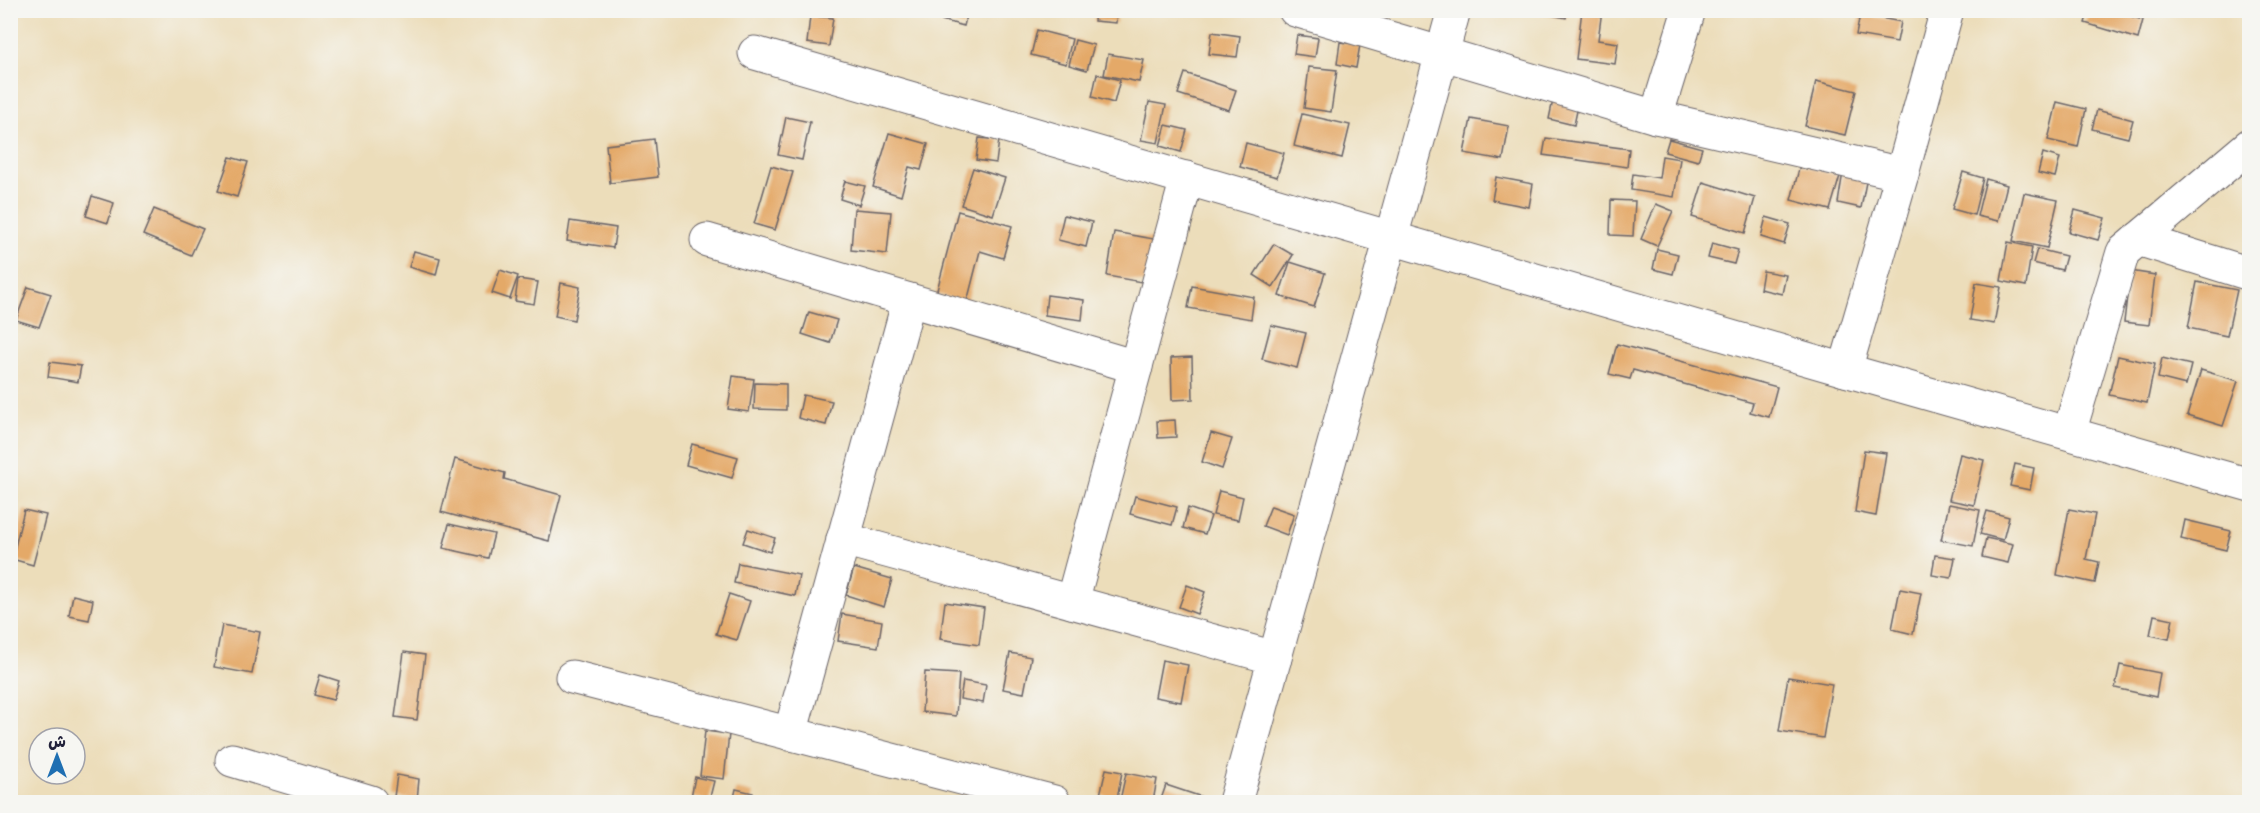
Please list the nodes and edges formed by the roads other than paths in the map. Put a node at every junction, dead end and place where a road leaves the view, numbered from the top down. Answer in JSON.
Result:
{"nodes":[{"id":1,"x":1295,"y":10,"type":"edge"},
{"id":2,"x":1454,"y":10,"type":"edge"},
{"id":3,"x":1689,"y":10,"type":"edge"},
{"id":4,"x":1947,"y":10,"type":"edge"},
{"id":5,"x":755,"y":53,"type":"dead end"},
{"id":6,"x":1442,"y":54,"type":"junction"},
{"id":7,"x":1656,"y":117,"type":"junction"},
{"id":8,"x":2250,"y":145,"type":"edge"},
{"id":9,"x":1902,"y":174,"type":"junction"},
{"id":10,"x":1187,"y":178,"type":"junction"},
{"id":11,"x":1392,"y":237,"type":"junction"},
{"id":12,"x":2138,"y":239,"type":"junction"},
{"id":13,"x":707,"y":240,"type":"dead end"},
{"id":14,"x":2250,"y":274,"type":"edge"},
{"id":15,"x":909,"y":300,"type":"junction"},
{"id":16,"x":1136,"y":368,"type":"junction"},
{"id":17,"x":1845,"y":370,"type":"junction"},
{"id":18,"x":2069,"y":433,"type":"junction"},
{"id":19,"x":2250,"y":485,"type":"edge"},
{"id":20,"x":843,"y":539,"type":"junction"},
{"id":21,"x":1072,"y":602,"type":"junction"},
{"id":22,"x":1275,"y":658,"type":"junction"},
{"id":23,"x":572,"y":676,"type":"dead end"},
{"id":24,"x":790,"y":734,"type":"junction"},
{"id":25,"x":232,"y":760,"type":"dead end"},
{"id":26,"x":1011,"y":797,"type":"edge"},
{"id":27,"x":371,"y":802,"type":"edge"},
{"id":28,"x":1054,"y":802,"type":"edge"},
{"id":29,"x":1235,"y":802,"type":"edge"}],
"edges":[{"from":1,"to":6,"type":"street"},
{"from":2,"to":6,"type":"street"},
{"from":3,"to":7,"type":"street"},
{"from":4,"to":9,"type":"street"},
{"from":5,"to":10,"type":"street"},
{"from":6,"to":7,"type":"street"},
{"from":6,"to":11,"type":"street"},
{"from":7,"to":9,"type":"street"},
{"from":8,"to":12,"type":"street"},
{"from":9,"to":17,"type":"street"},
{"from":10,"to":11,"type":"street"},
{"from":10,"to":16,"type":"street"},
{"from":11,"to":17,"type":"street"},
{"from":11,"to":22,"type":"street"},
{"from":12,"to":14,"type":"street"},
{"from":12,"to":18,"type":"street"},
{"from":13,"to":15,"type":"street"},
{"from":15,"to":16,"type":"street"},
{"from":15,"to":20,"type":"street"},
{"from":16,"to":21,"type":"street"},
{"from":17,"to":18,"type":"street"},
{"from":18,"to":19,"type":"street"},
{"from":20,"to":21,"type":"street"},
{"from":20,"to":24,"type":"street"},
{"from":21,"to":22,"type":"street"},
{"from":22,"to":29,"type":"street"},
{"from":23,"to":24,"type":"street"},
{"from":24,"to":26,"type":"street"},
{"from":25,"to":27,"type":"street"},
{"from":26,"to":28,"type":"street"}]}
